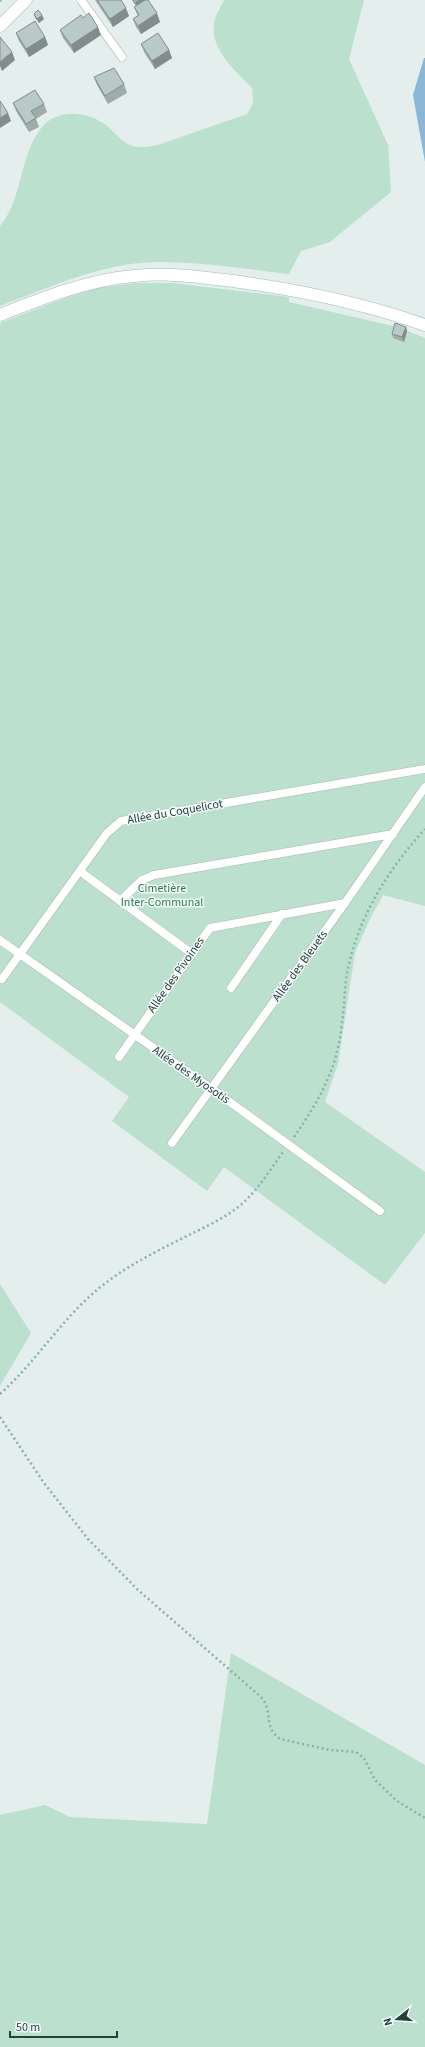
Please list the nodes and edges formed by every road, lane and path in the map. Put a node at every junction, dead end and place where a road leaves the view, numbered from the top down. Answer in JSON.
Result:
{"nodes":[{"id":1,"x":26,"y":0,"type":"edge"},
{"id":2,"x":81,"y":0,"type":"edge"},
{"id":3,"x":18,"y":5,"type":"edge"},
{"id":4,"x":0,"y":26,"type":"edge"},
{"id":5,"x":122,"y":57,"type":"dead end"},
{"id":6,"x":0,"y":315,"type":"edge"},
{"id":7,"x":425,"y":325,"type":"edge"},
{"id":8,"x":425,"y":769,"type":"edge"},
{"id":9,"x":425,"y":787,"type":"edge"},
{"id":10,"x":425,"y":829,"type":"edge"},
{"id":11,"x":393,"y":834,"type":"junction"},
{"id":12,"x":80,"y":872,"type":"junction"},
{"id":13,"x":120,"y":901,"type":"junction"},
{"id":14,"x":345,"y":903,"type":"junction"},
{"id":15,"x":282,"y":914,"type":"junction"},
{"id":16,"x":0,"y":940,"type":"edge"},
{"id":17,"x":191,"y":953,"type":"junction"},
{"id":18,"x":20,"y":954,"type":"junction"},
{"id":19,"x":2,"y":979,"type":"dead end"},
{"id":20,"x":231,"y":988,"type":"dead end"},
{"id":21,"x":134,"y":1035,"type":"junction"},
{"id":22,"x":119,"y":1057,"type":"dead end"},
{"id":23,"x":212,"y":1089,"type":"junction"},
{"id":24,"x":172,"y":1144,"type":"dead end"},
{"id":25,"x":289,"y":1145,"type":"junction"},
{"id":26,"x":380,"y":1211,"type":"dead end"},
{"id":27,"x":0,"y":1394,"type":"edge"},
{"id":28,"x":0,"y":1417,"type":"edge"},
{"id":29,"x":425,"y":1818,"type":"edge"}],
"edges":[{"from":1,"to":3,"type":"main road"},
{"from":2,"to":5,"type":"lane"},
{"from":3,"to":4,"type":"main road"},
{"from":6,"to":7,"type":"main road"},
{"from":8,"to":12,"type":"lane","name":"Allée du Coquelicot"},
{"from":9,"to":11,"type":"lane","name":"Allée des Bleuets"},
{"from":10,"to":25,"type":"path"},
{"from":11,"to":13,"type":"lane"},
{"from":11,"to":14,"type":"lane","name":"Allée des Bleuets"},
{"from":12,"to":13,"type":"lane"},
{"from":12,"to":18,"type":"lane","name":"Allée du Coquelicot"},
{"from":13,"to":17,"type":"lane"},
{"from":14,"to":15,"type":"lane","name":"Allée des Pivoines"},
{"from":14,"to":23,"type":"lane","name":"Allée des Bleuets"},
{"from":15,"to":17,"type":"lane","name":"Allée des Pivoines"},
{"from":15,"to":20,"type":"lane"},
{"from":16,"to":18,"type":"lane","name":"Allée des Myosotis"},
{"from":17,"to":21,"type":"lane","name":"Allée des Pivoines"},
{"from":18,"to":19,"type":"lane","name":"Allée du Coquelicot"},
{"from":18,"to":21,"type":"lane","name":"Allée des Myosotis"},
{"from":21,"to":22,"type":"lane","name":"Allée des Pivoines"},
{"from":21,"to":23,"type":"lane","name":"Allée des Myosotis"},
{"from":23,"to":24,"type":"lane","name":"Allée des Bleuets"},
{"from":23,"to":25,"type":"lane","name":"Allée des Myosotis"},
{"from":25,"to":26,"type":"lane","name":"Allée des Myosotis"},
{"from":25,"to":27,"type":"path"},
{"from":28,"to":29,"type":"path"}]}
